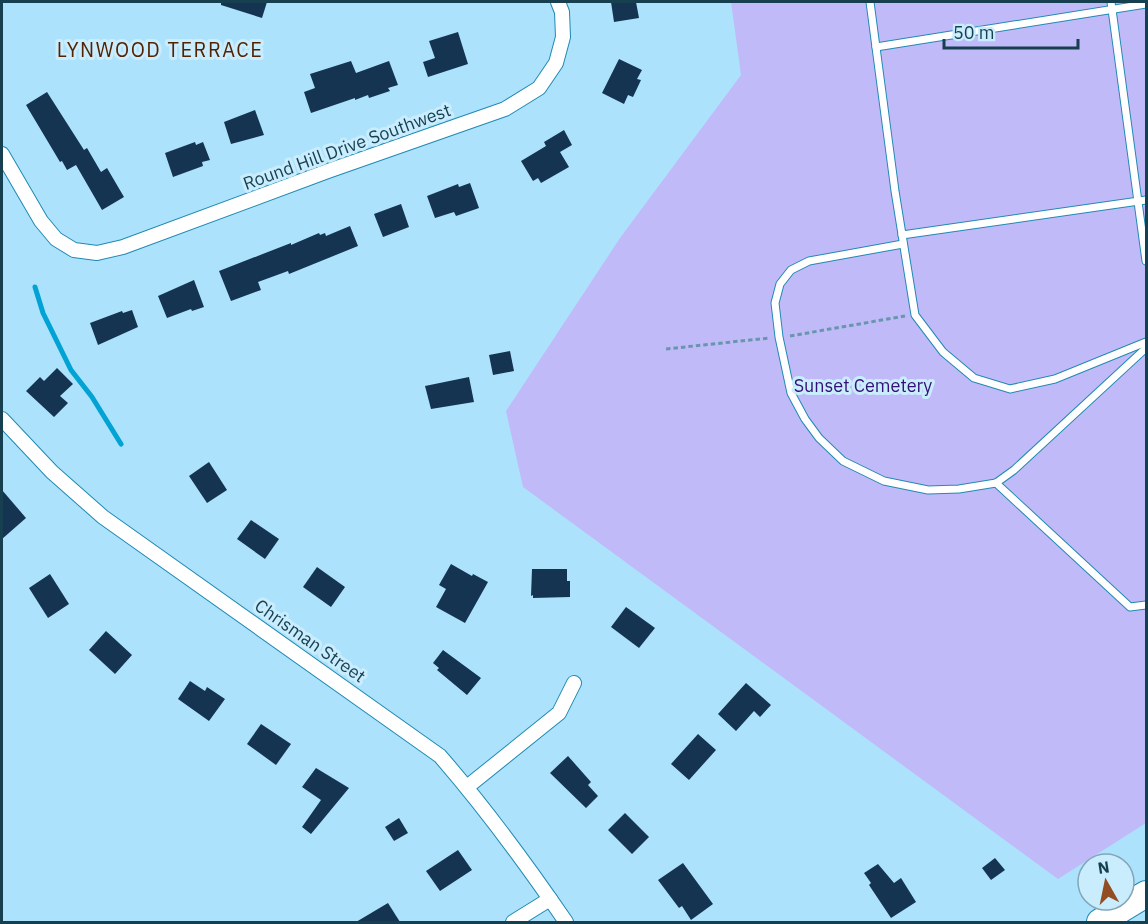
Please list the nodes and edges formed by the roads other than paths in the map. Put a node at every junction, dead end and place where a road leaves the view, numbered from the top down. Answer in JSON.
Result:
{"nodes":[{"id":1,"x":558,"y":2,"type":"edge"},
{"id":2,"x":870,"y":2,"type":"edge"},
{"id":3,"x":1146,"y":4,"type":"edge"},
{"id":4,"x":1112,"y":5,"type":"edge"},
{"id":5,"x":876,"y":47,"type":"junction"},
{"id":6,"x":2,"y":153,"type":"edge"},
{"id":7,"x":1146,"y":200,"type":"edge"},
{"id":8,"x":1137,"y":202,"type":"junction"},
{"id":9,"x":902,"y":235,"type":"junction"},
{"id":10,"x":903,"y":244,"type":"junction"},
{"id":11,"x":1146,"y":261,"type":"edge"},
{"id":12,"x":1146,"y":342,"type":"edge"},
{"id":13,"x":1146,"y":348,"type":"edge"},
{"id":14,"x":2,"y":419,"type":"edge"},
{"id":15,"x":996,"y":483,"type":"junction"},
{"id":16,"x":1146,"y":605,"type":"edge"},
{"id":17,"x":574,"y":683,"type":"dead end"},
{"id":18,"x":466,"y":787,"type":"junction"},
{"id":19,"x":1146,"y":894,"type":"edge"},
{"id":20,"x":550,"y":899,"type":"junction"},
{"id":21,"x":513,"y":922,"type":"edge"},
{"id":22,"x":566,"y":922,"type":"edge"},
{"id":23,"x":1100,"y":922,"type":"edge"}],
"edges":[{"from":1,"to":6,"type":"street","name":"Round Hill Drive Southwest"},
{"from":2,"to":5,"type":"lane"},
{"from":3,"to":4,"type":"lane"},
{"from":4,"to":5,"type":"lane"},
{"from":4,"to":8,"type":"lane"},
{"from":5,"to":9,"type":"lane"},
{"from":7,"to":8,"type":"lane"},
{"from":8,"to":9,"type":"lane"},
{"from":8,"to":11,"type":"lane"},
{"from":9,"to":10,"type":"lane"},
{"from":10,"to":12,"type":"lane"},
{"from":10,"to":15,"type":"lane"},
{"from":13,"to":15,"type":"lane"},
{"from":14,"to":18,"type":"street","name":"Chrisman Street"},
{"from":15,"to":16,"type":"lane"},
{"from":17,"to":18,"type":"street"},
{"from":18,"to":20,"type":"street","name":"Chrisman Street"},
{"from":19,"to":23,"type":"highway"},
{"from":20,"to":21,"type":"street"},
{"from":20,"to":22,"type":"street","name":"Chrisman Street"}]}
